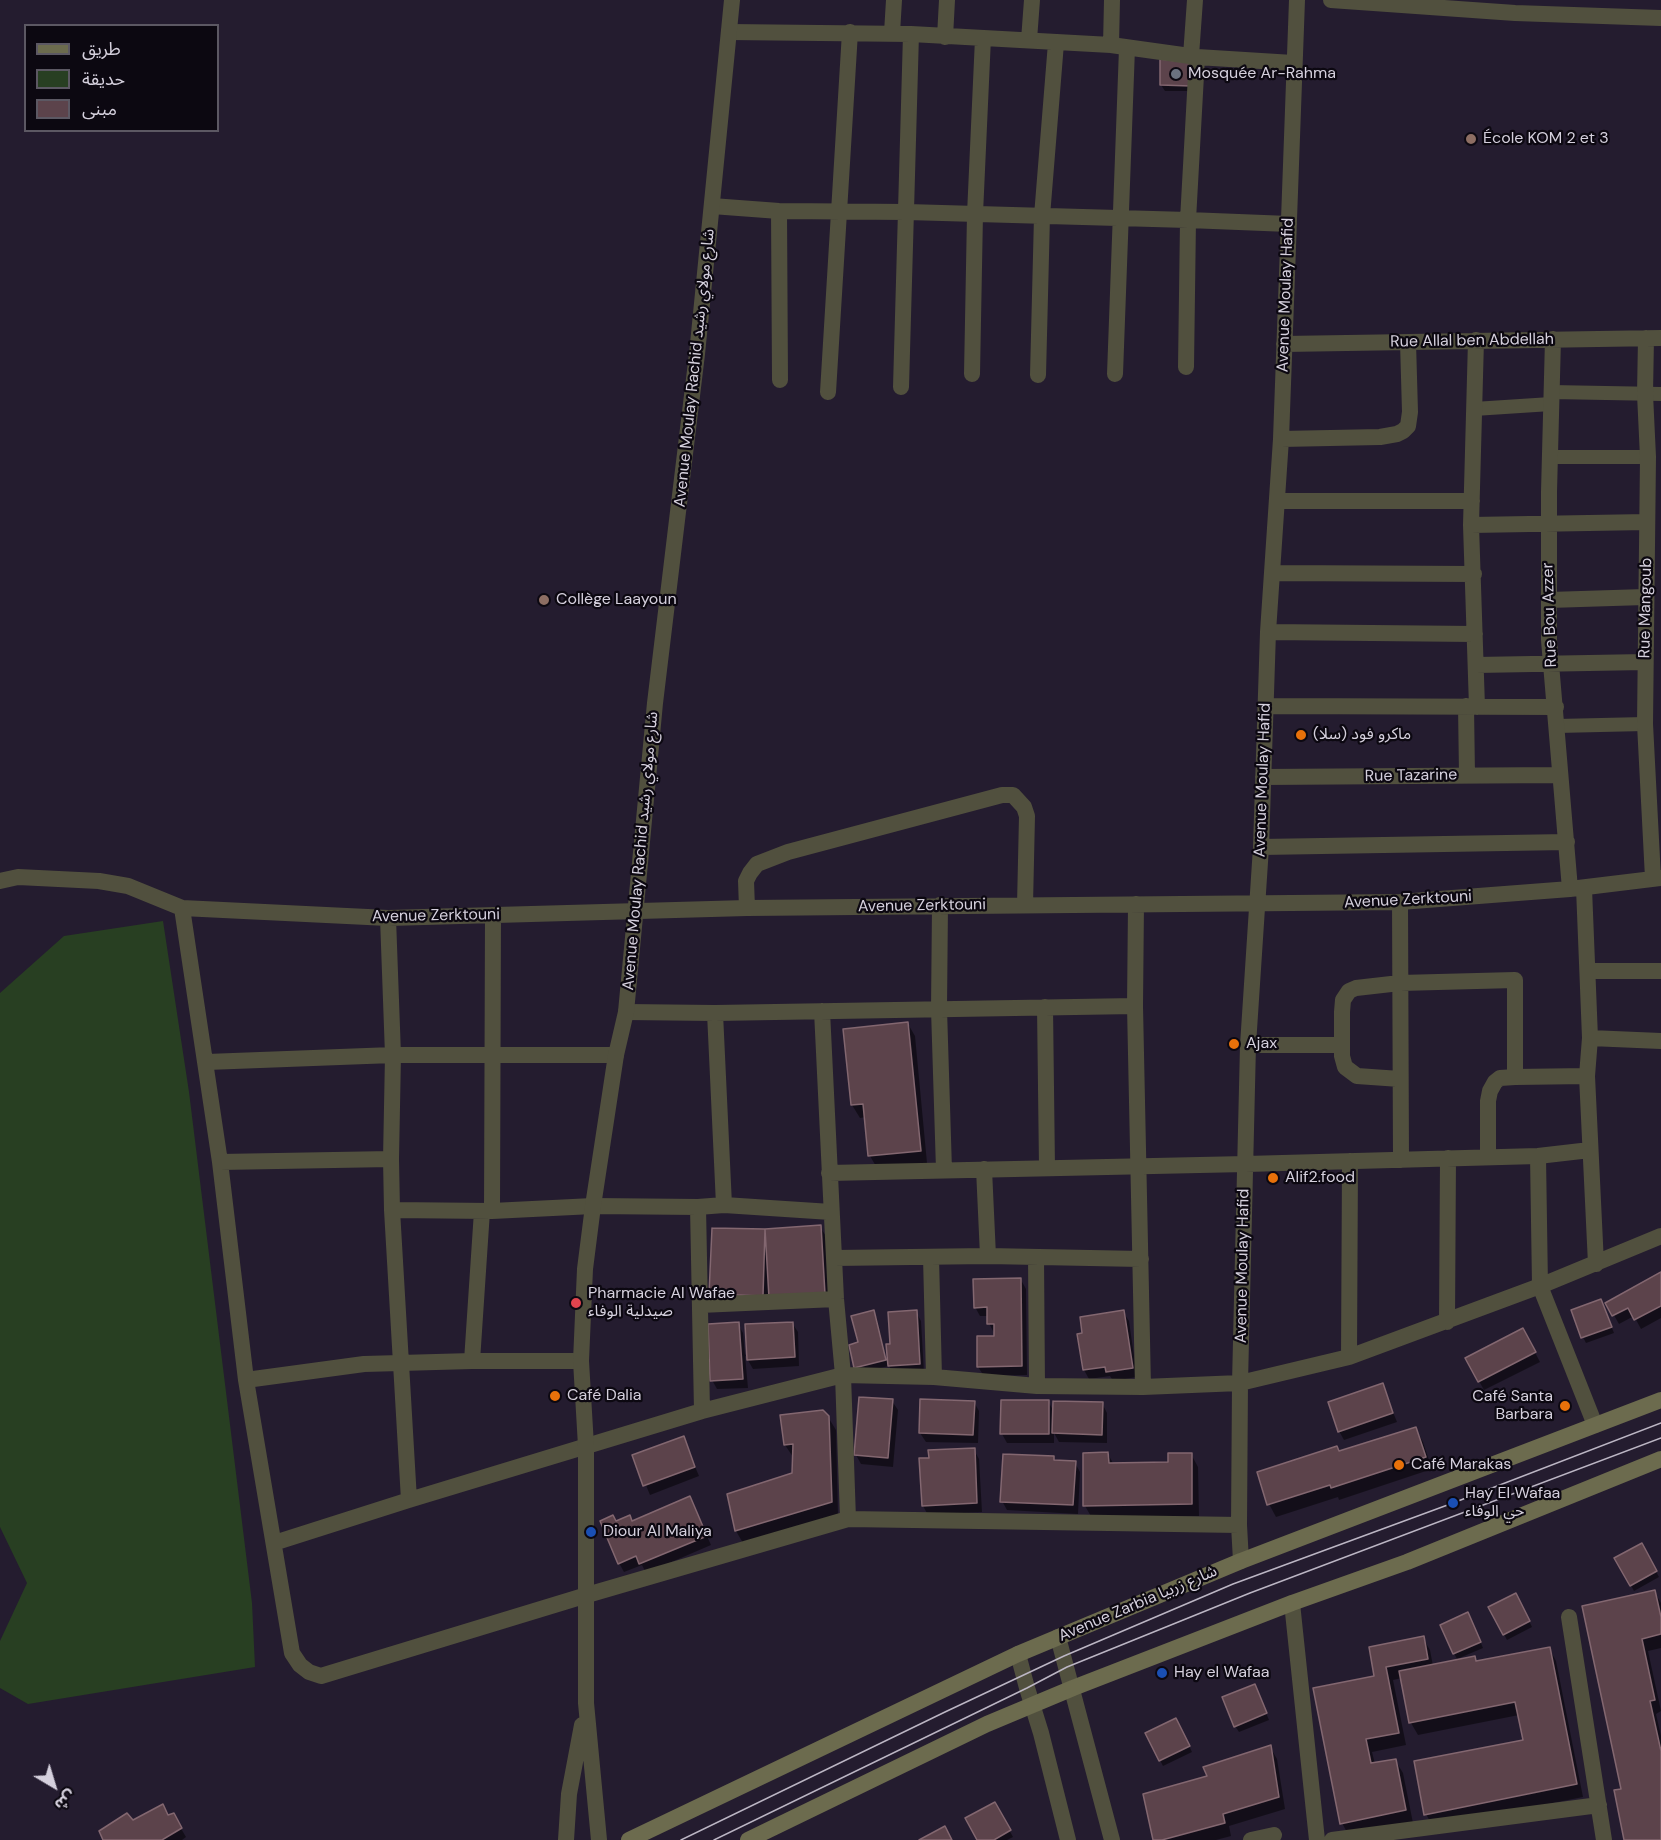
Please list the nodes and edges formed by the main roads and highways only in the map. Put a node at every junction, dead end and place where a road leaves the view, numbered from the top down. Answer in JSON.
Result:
{"nodes":[{"id":1,"x":1661,"y":1400,"type":"edge"},
{"id":2,"x":1661,"y":1459,"type":"edge"},
{"id":3,"x":630,"y":1840,"type":"edge"},
{"id":4,"x":748,"y":1840,"type":"edge"}],
"edges":[{"from":1,"to":3,"type":"main road","name":"Avenue Zarbia شارع زربيا"},
{"from":2,"to":4,"type":"main road"}]}
